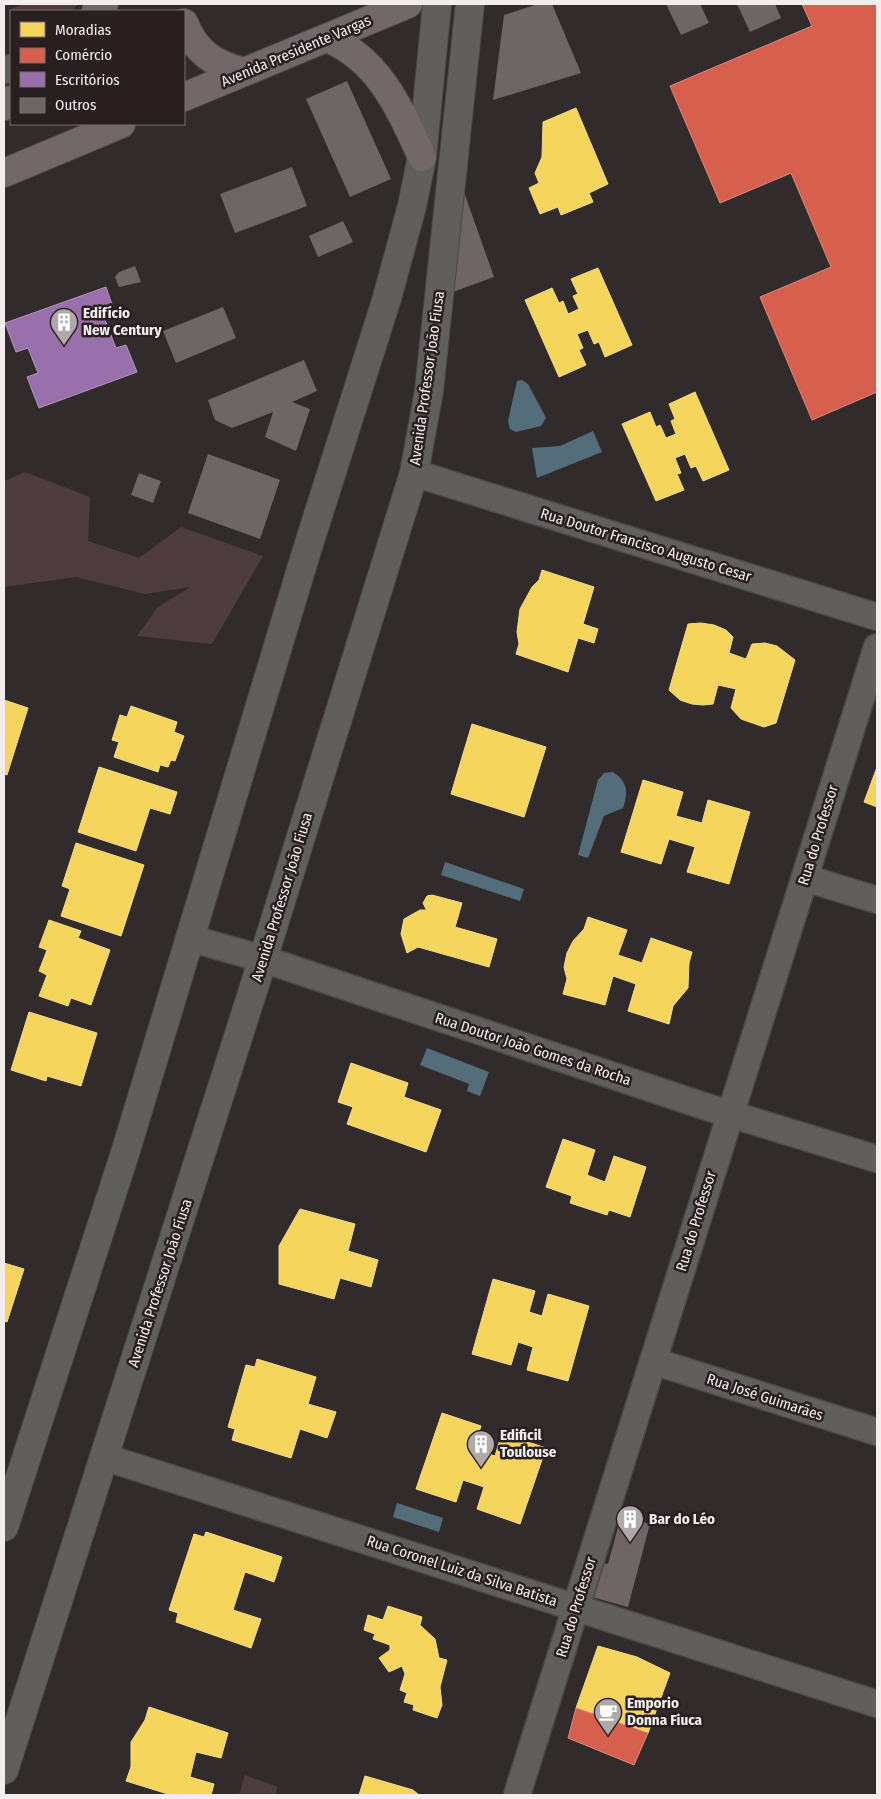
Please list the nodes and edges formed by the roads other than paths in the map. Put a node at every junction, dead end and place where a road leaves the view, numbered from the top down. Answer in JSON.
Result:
{"nodes":[{"id":1,"x":408,"y":4,"type":"edge"},
{"id":2,"x":437,"y":4,"type":"edge"},
{"id":3,"x":470,"y":4,"type":"edge"},
{"id":4,"x":185,"y":26,"type":"edge"},
{"id":5,"x":327,"y":38,"type":"junction"},
{"id":6,"x":244,"y":72,"type":"junction"},
{"id":7,"x":185,"y":97,"type":"edge"},
{"id":8,"x":119,"y":125,"type":"edge"},
{"id":9,"x":422,"y":157,"type":"junction"},
{"id":10,"x":4,"y":173,"type":"edge"},
{"id":11,"x":414,"y":473,"type":"junction"},
{"id":12,"x":877,"y":617,"type":"edge"},
{"id":13,"x":877,"y":647,"type":"edge"},
{"id":14,"x":805,"y":878,"type":"junction"},
{"id":15,"x":877,"y":900,"type":"edge"},
{"id":16,"x":189,"y":938,"type":"junction"},
{"id":17,"x":263,"y":959,"type":"junction"},
{"id":18,"x":730,"y":1114,"type":"junction"},
{"id":19,"x":877,"y":1159,"type":"edge"},
{"id":20,"x":653,"y":1361,"type":"junction"},
{"id":21,"x":877,"y":1432,"type":"edge"},
{"id":22,"x":104,"y":1457,"type":"junction"},
{"id":23,"x":4,"y":1527,"type":"edge"},
{"id":24,"x":576,"y":1607,"type":"junction"},
{"id":25,"x":877,"y":1704,"type":"edge"},
{"id":26,"x":4,"y":1770,"type":"edge"},
{"id":27,"x":517,"y":1795,"type":"edge"}],
"edges":[{"from":1,"to":5,"type":"main road","name":"Avenida Presidente Vargas"},
{"from":2,"to":9,"type":"main road"},
{"from":3,"to":11,"type":"main road","name":"Avenida Professor João Fiusa"},
{"from":4,"to":6,"type":"main road"},
{"from":5,"to":6,"type":"main road","name":"Avenida Presidente Vargas"},
{"from":5,"to":9,"type":"main road"},
{"from":6,"to":7,"type":"main road","name":"Avenida Presidente Vargas"},
{"from":8,"to":10,"type":"main road"},
{"from":9,"to":16,"type":"main road"},
{"from":11,"to":12,"type":"street","name":"Rua Doutor Francisco Augusto Cesar"},
{"from":11,"to":17,"type":"main road","name":"Avenida Professor João Fiusa"},
{"from":13,"to":14,"type":"street","name":"Rua do Professor"},
{"from":14,"to":15,"type":"street"},
{"from":14,"to":18,"type":"street","name":"Rua do Professor"},
{"from":16,"to":17,"type":"street","name":"Rua Doutor João Gomes da Rocha"},
{"from":16,"to":23,"type":"main road"},
{"from":17,"to":18,"type":"street","name":"Rua Doutor João Gomes da Rocha"},
{"from":17,"to":22,"type":"main road","name":"Avenida Professor João Fiusa"},
{"from":18,"to":19,"type":"street","name":"Rua Doutor João Gomes da Rocha"},
{"from":18,"to":20,"type":"street","name":"Rua do Professor"},
{"from":20,"to":21,"type":"street","name":"Rua José Guimarães"},
{"from":20,"to":24,"type":"street","name":"Rua do Professor"},
{"from":22,"to":24,"type":"street","name":"Rua Coronel Luiz da Silva Batista"},
{"from":22,"to":26,"type":"main road","name":"Avenida Professor João Fiusa"},
{"from":24,"to":25,"type":"street","name":"Rua Coronel Luiz da Silva Batista"},
{"from":24,"to":27,"type":"street","name":"Rua do Professor"}]}
